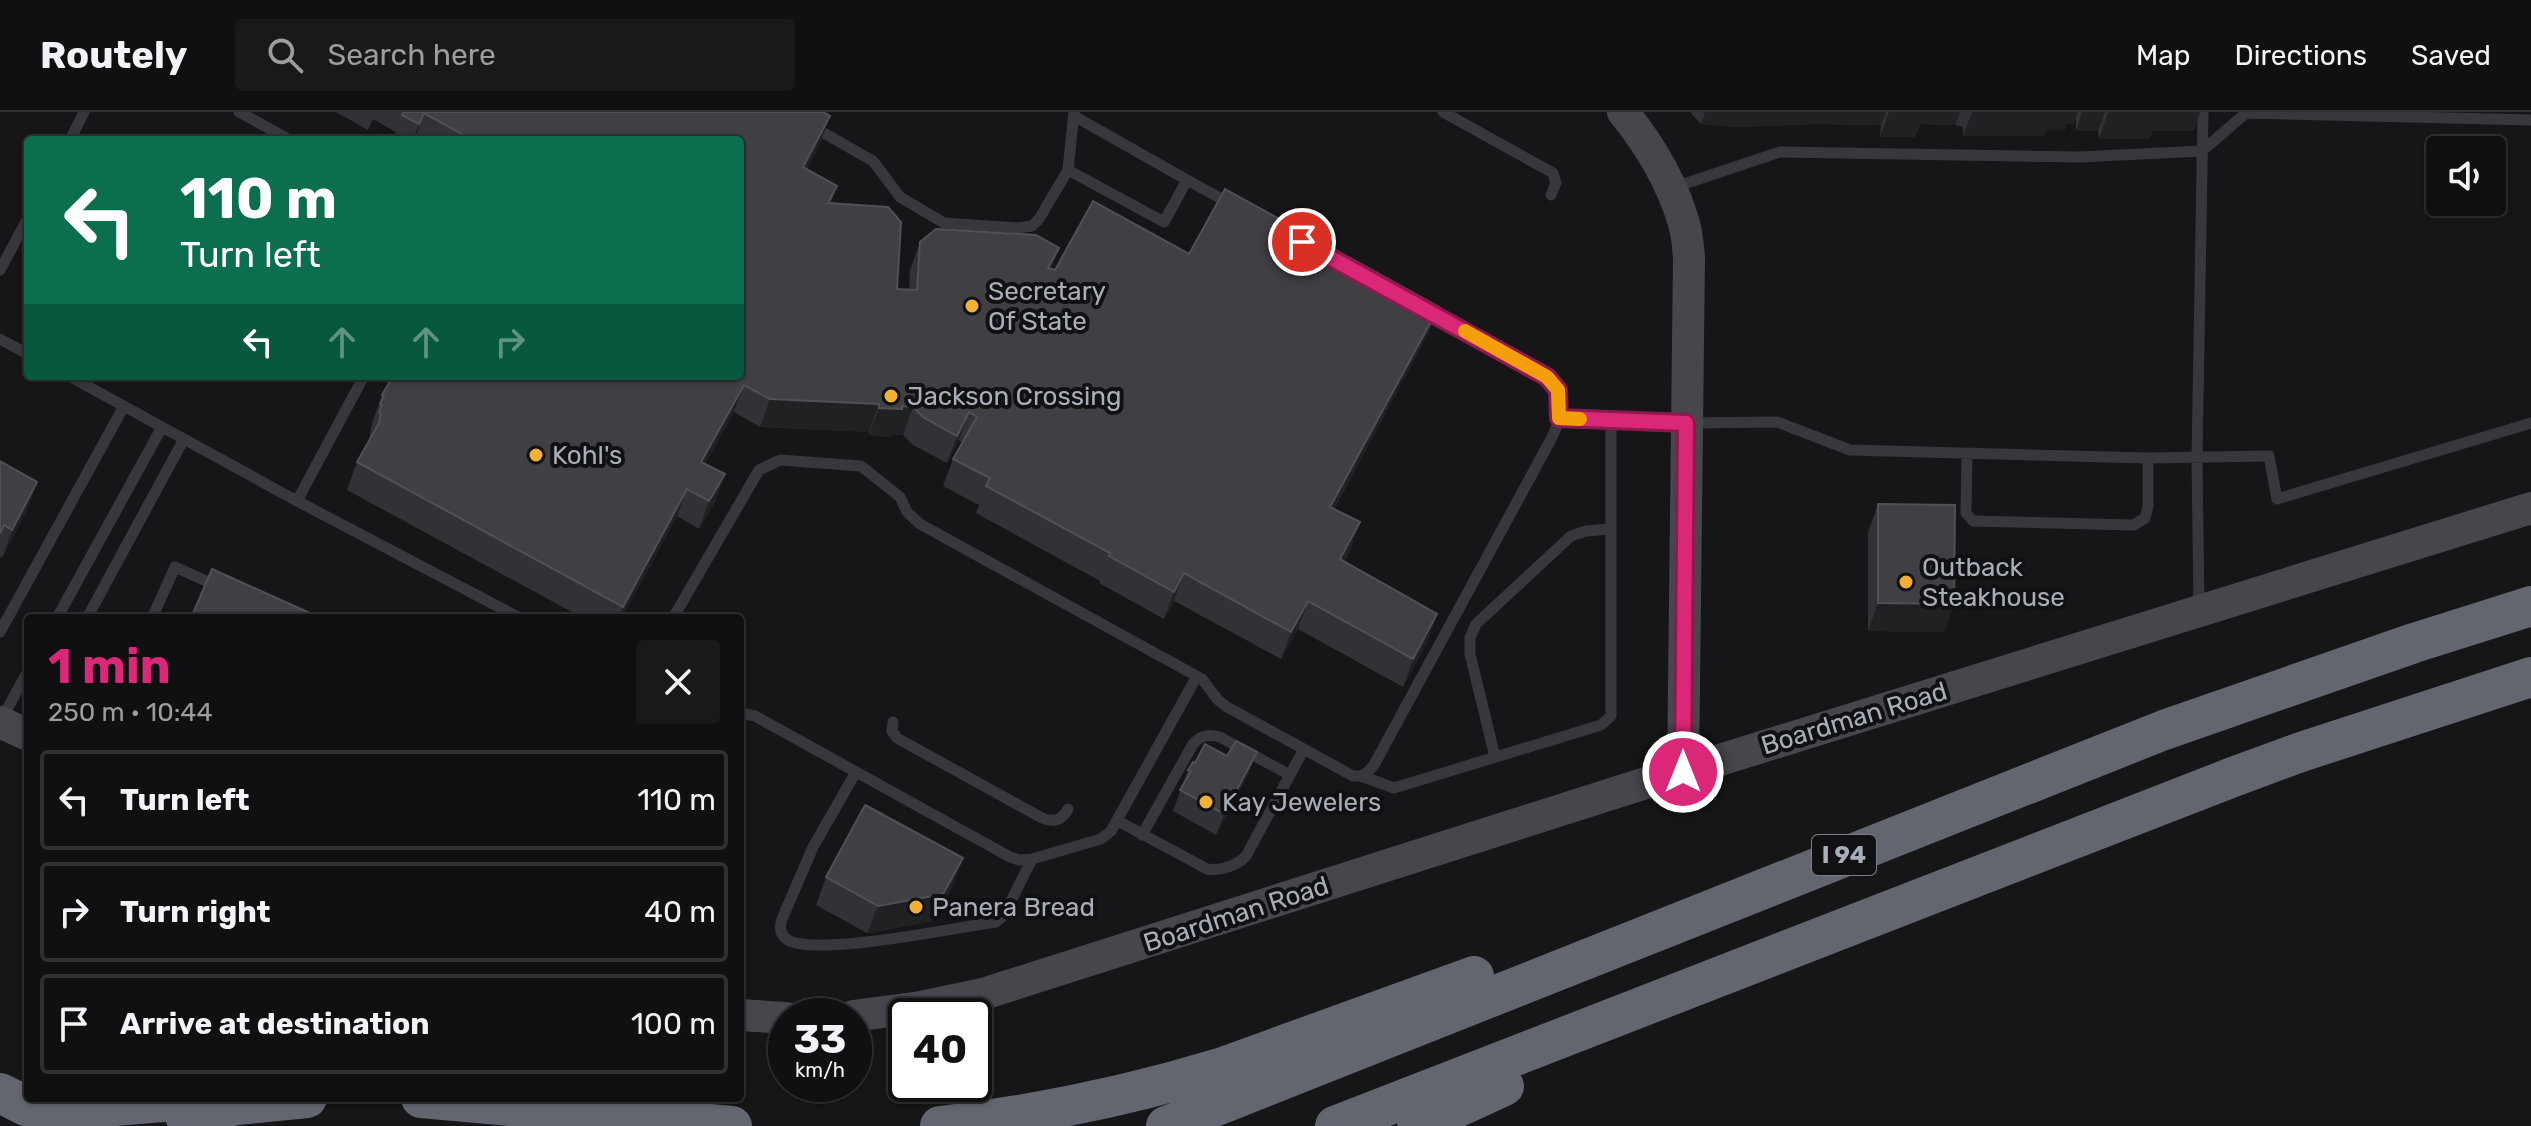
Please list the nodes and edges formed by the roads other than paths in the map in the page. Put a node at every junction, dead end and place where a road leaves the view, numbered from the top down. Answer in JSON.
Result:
{"nodes":[{"id":1,"x":84,"y":112,"type":"edge"},
{"id":2,"x":239,"y":112,"type":"edge"},
{"id":3,"x":787,"y":112,"type":"edge"},
{"id":4,"x":1443,"y":112,"type":"edge"},
{"id":5,"x":1623,"y":112,"type":"edge"},
{"id":6,"x":2203,"y":112,"type":"edge"},
{"id":7,"x":1074,"y":114,"type":"edge"},
{"id":8,"x":2531,"y":120,"type":"edge"},
{"id":9,"x":72,"y":136,"type":"edge"},
{"id":10,"x":283,"y":136,"type":"edge"},
{"id":11,"x":2202,"y":151,"type":"junction"},
{"id":12,"x":1068,"y":170,"type":"junction"},
{"id":13,"x":1187,"y":180,"type":"junction"},
{"id":14,"x":1670,"y":189,"type":"junction"},
{"id":15,"x":1551,"y":195,"type":"dead end"},
{"id":16,"x":1244,"y":211,"type":"edge"},
{"id":17,"x":24,"y":225,"type":"edge"},
{"id":18,"x":0,"y":270,"type":"edge"},
{"id":19,"x":1407,"y":299,"type":"edge"},
{"id":20,"x":0,"y":339,"type":"edge"},
{"id":21,"x":24,"y":352,"type":"edge"},
{"id":22,"x":76,"y":380,"type":"edge"},
{"id":23,"x":362,"y":380,"type":"edge"},
{"id":24,"x":124,"y":406,"type":"junction"},
{"id":25,"x":1559,"y":418,"type":"junction"},
{"id":26,"x":1611,"y":420,"type":"junction"},
{"id":27,"x":1686,"y":423,"type":"junction"},
{"id":28,"x":2531,"y":423,"type":"edge"},
{"id":29,"x":162,"y":427,"type":"junction"},
{"id":30,"x":184,"y":439,"type":"junction"},
{"id":31,"x":1967,"y":455,"type":"junction"},
{"id":32,"x":2148,"y":458,"type":"junction"},
{"id":33,"x":2197,"y":459,"type":"junction"},
{"id":34,"x":297,"y":501,"type":"junction"},
{"id":35,"x":2531,"y":508,"type":"edge"},
{"id":36,"x":1611,"y":529,"type":"junction"},
{"id":37,"x":231,"y":592,"type":"edge"},
{"id":38,"x":2531,"y":606,"type":"edge"},
{"id":39,"x":2199,"y":610,"type":"junction"},
{"id":40,"x":59,"y":614,"type":"edge"},
{"id":41,"x":89,"y":614,"type":"edge"},
{"id":42,"x":154,"y":614,"type":"edge"},
{"id":43,"x":512,"y":614,"type":"edge"},
{"id":44,"x":675,"y":614,"type":"edge"},
{"id":45,"x":1437,"y":616,"type":"edge"},
{"id":46,"x":1451,"y":623,"type":"junction"},
{"id":47,"x":0,"y":632,"type":"edge"},
{"id":48,"x":1197,"y":676,"type":"junction"},
{"id":49,"x":2531,"y":677,"type":"edge"},
{"id":50,"x":24,"y":690,"type":"edge"},
{"id":51,"x":744,"y":714,"type":"edge"},
{"id":52,"x":893,"y":722,"type":"dead end"},
{"id":53,"x":16,"y":728,"type":"edge"},
{"id":54,"x":1304,"y":749,"type":"junction"},
{"id":55,"x":1495,"y":757,"type":"junction"},
{"id":56,"x":856,"y":772,"type":"junction"},
{"id":57,"x":1683,"y":772,"type":"junction"},
{"id":58,"x":1290,"y":775,"type":"junction"},
{"id":59,"x":1361,"y":776,"type":"junction"},
{"id":60,"x":1068,"y":809,"type":"dead end"},
{"id":61,"x":1118,"y":821,"type":"junction"},
{"id":62,"x":1142,"y":835,"type":"junction"},
{"id":63,"x":1032,"y":859,"type":"junction"},
{"id":64,"x":1780,"y":881,"type":"junction"},
{"id":65,"x":1903,"y":904,"type":"junction"},
{"id":66,"x":872,"y":1013,"type":"edge"},
{"id":67,"x":744,"y":1015,"type":"edge"},
{"id":68,"x":768,"y":1017,"type":"edge"},
{"id":69,"x":0,"y":1093,"type":"edge"},
{"id":70,"x":163,"y":1102,"type":"edge"},
{"id":71,"x":270,"y":1102,"type":"edge"},
{"id":72,"x":465,"y":1102,"type":"edge"},
{"id":73,"x":158,"y":1126,"type":"edge"},
{"id":74,"x":732,"y":1126,"type":"edge"},
{"id":75,"x":940,"y":1126,"type":"edge"},
{"id":76,"x":1166,"y":1126,"type":"edge"},
{"id":77,"x":1335,"y":1126,"type":"edge"},
{"id":78,"x":1417,"y":1126,"type":"edge"}],
"edges":[{"from":1,"to":9,"type":"lane"},
{"from":2,"to":10,"type":"lane"},
{"from":3,"to":12,"type":"lane"},
{"from":4,"to":15,"type":"lane"},
{"from":5,"to":14,"type":"main road"},
{"from":6,"to":11,"type":"lane"},
{"from":7,"to":12,"type":"lane"},
{"from":7,"to":13,"type":"lane"},
{"from":8,"to":11,"type":"lane"},
{"from":11,"to":14,"type":"lane"},
{"from":11,"to":33,"type":"lane"},
{"from":12,"to":13,"type":"lane"},
{"from":13,"to":16,"type":"lane"},
{"from":14,"to":27,"type":"main road"},
{"from":17,"to":18,"type":"lane"},
{"from":19,"to":25,"type":"lane"},
{"from":20,"to":21,"type":"lane"},
{"from":22,"to":24,"type":"lane"},
{"from":23,"to":34,"type":"lane"},
{"from":24,"to":29,"type":"lane"},
{"from":24,"to":47,"type":"lane"},
{"from":25,"to":26,"type":"lane"},
{"from":25,"to":46,"type":"lane"},
{"from":26,"to":27,"type":"lane"},
{"from":26,"to":36,"type":"lane"},
{"from":27,"to":31,"type":"lane"},
{"from":27,"to":57,"type":"main road"},
{"from":28,"to":33,"type":"lane"},
{"from":29,"to":30,"type":"lane"},
{"from":29,"to":40,"type":"lane"},
{"from":30,"to":34,"type":"lane"},
{"from":30,"to":41,"type":"lane"},
{"from":31,"to":32,"type":"lane"},
{"from":31,"to":32,"type":"lane"},
{"from":32,"to":33,"type":"lane"},
{"from":33,"to":39,"type":"lane"},
{"from":34,"to":43,"type":"lane"},
{"from":35,"to":39,"type":"main road","name":"Boardman Road"},
{"from":36,"to":55,"type":"lane"},
{"from":36,"to":55,"type":"lane"},
{"from":37,"to":42,"type":"lane"},
{"from":38,"to":64,"type":"highway","number":"I 94"},
{"from":39,"to":57,"type":"main road","name":"Boardman Road"},
{"from":44,"to":48,"type":"lane"},
{"from":45,"to":46,"type":"lane"},
{"from":46,"to":59,"type":"lane"},
{"from":48,"to":54,"type":"lane"},
{"from":48,"to":61,"type":"lane"},
{"from":49,"to":65,"type":"highway","number":"I 94"},
{"from":50,"to":53,"type":"lane"},
{"from":51,"to":56,"type":"lane"},
{"from":52,"to":60,"type":"lane"},
{"from":54,"to":58,"type":"lane"},
{"from":54,"to":59,"type":"lane"},
{"from":55,"to":59,"type":"lane"},
{"from":56,"to":63,"type":"lane"},
{"from":56,"to":63,"type":"lane"},
{"from":57,"to":66,"type":"main road","name":"Boardman Road"},
{"from":58,"to":62,"type":"lane"},
{"from":58,"to":62,"type":"lane"},
{"from":61,"to":62,"type":"lane"},
{"from":61,"to":63,"type":"lane"},
{"from":64,"to":75,"type":"highway"},
{"from":64,"to":76,"type":"highway","number":"I 94"},
{"from":65,"to":77,"type":"highway","number":"I 94"},
{"from":65,"to":78,"type":"highway"},
{"from":67,"to":68,"type":"main road"},
{"from":69,"to":70,"type":"highway"},
{"from":71,"to":73,"type":"highway"},
{"from":72,"to":74,"type":"highway"}]}
